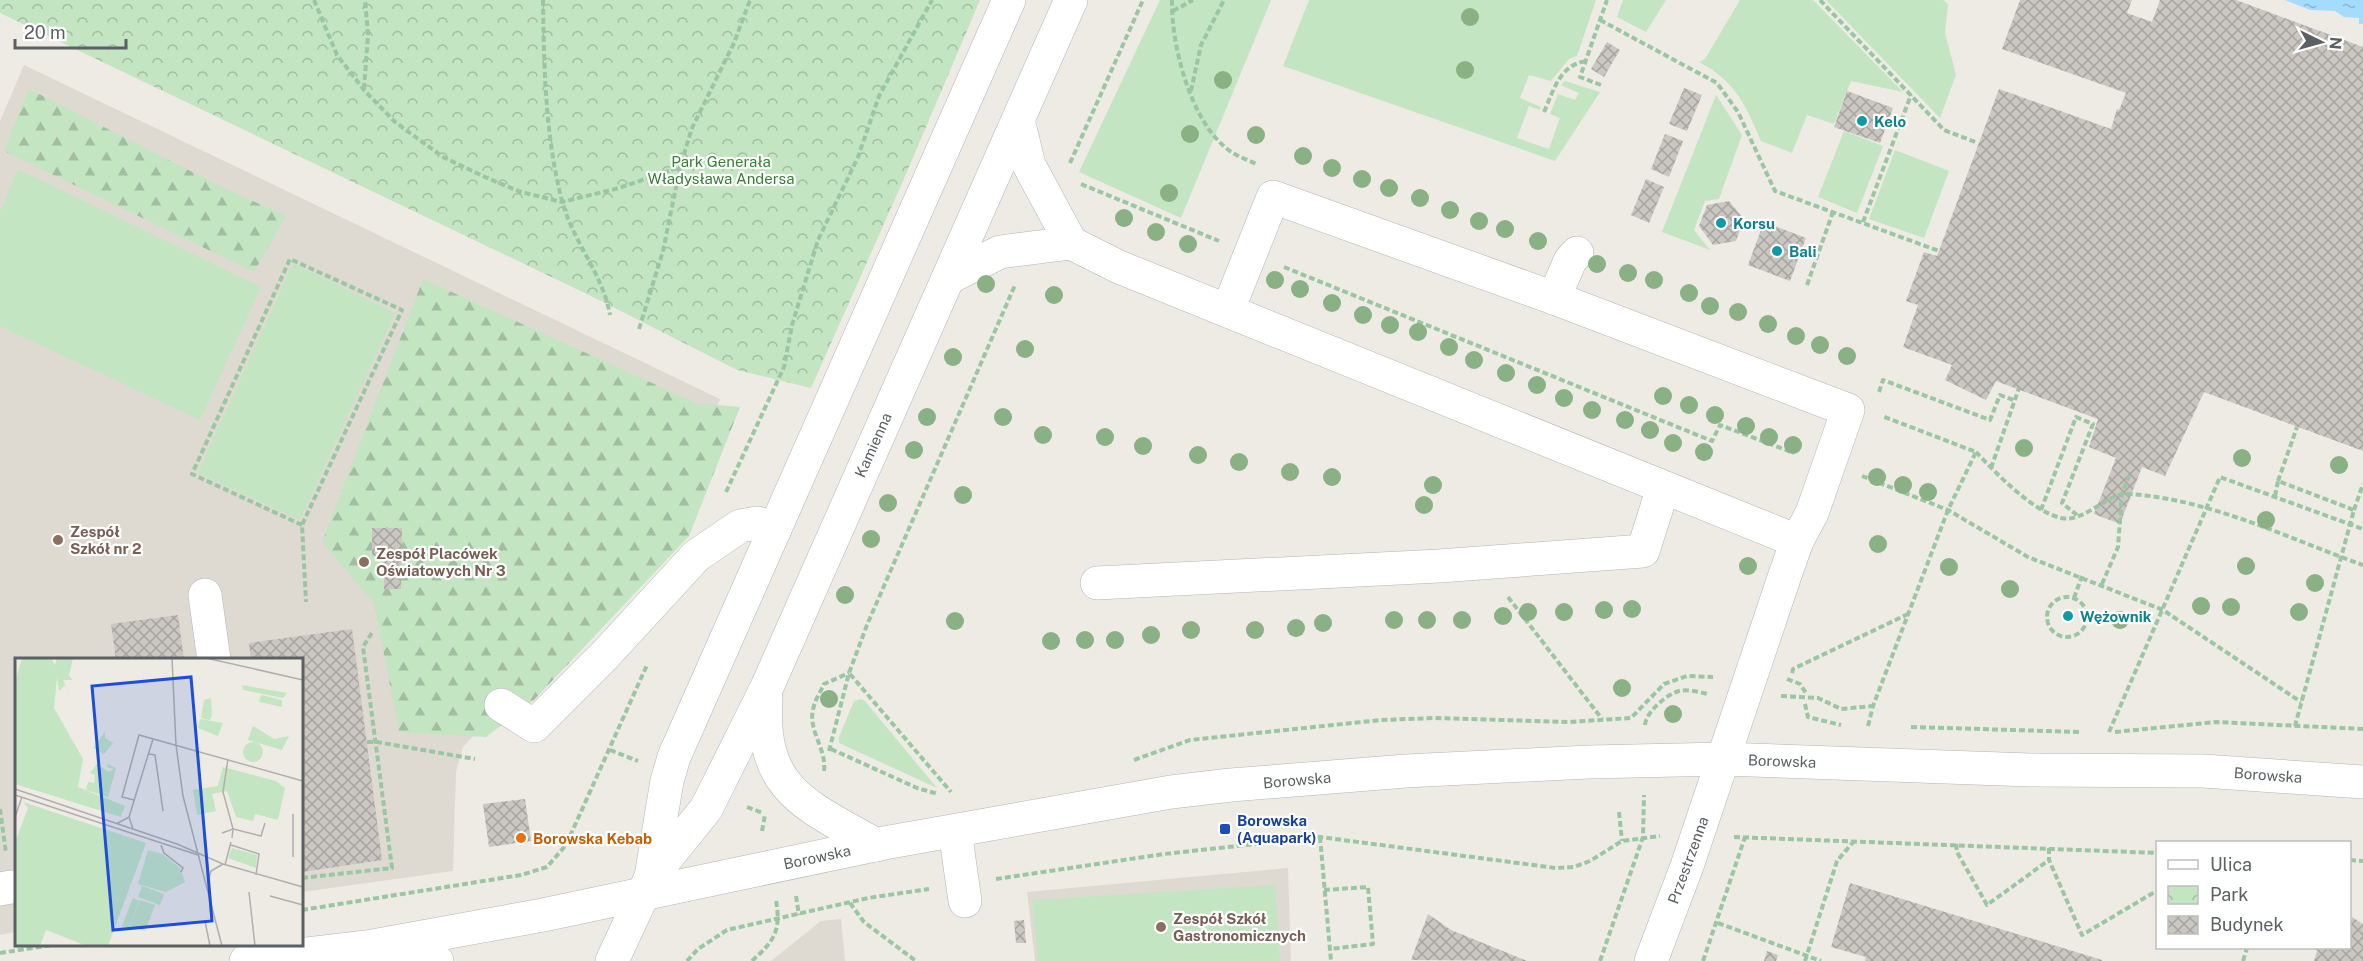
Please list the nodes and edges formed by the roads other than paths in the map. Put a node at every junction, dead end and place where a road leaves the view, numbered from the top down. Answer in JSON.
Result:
{"nodes":[{"id":1,"x":1009,"y":0,"type":"edge"},
{"id":2,"x":1071,"y":0,"type":"edge"},
{"id":3,"x":1018,"y":120,"type":"junction"},
{"id":4,"x":1071,"y":243,"type":"junction"},
{"id":5,"x":1577,"y":253,"type":"dead end"},
{"id":6,"x":948,"y":278,"type":"junction"},
{"id":7,"x":1554,"y":298,"type":"junction"},
{"id":8,"x":1228,"y":310,"type":"junction"},
{"id":9,"x":1663,"y":488,"type":"junction"},
{"id":10,"x":775,"y":529,"type":"junction"},
{"id":11,"x":1797,"y":541,"type":"junction"},
{"id":12,"x":1097,"y":583,"type":"dead end"},
{"id":13,"x":205,"y":595,"type":"dead end"},
{"id":14,"x":214,"y":658,"type":"edge"},
{"id":15,"x":767,"y":687,"type":"junction"},
{"id":16,"x":501,"y":705,"type":"dead end"},
{"id":17,"x":1723,"y":759,"type":"junction"},
{"id":18,"x":2363,"y":782,"type":"edge"},
{"id":19,"x":955,"y":831,"type":"junction"},
{"id":20,"x":876,"y":845,"type":"junction"},
{"id":21,"x":648,"y":884,"type":"junction"},
{"id":22,"x":962,"y":890,"type":"road end"},
{"id":23,"x":367,"y":947,"type":"junction"},
{"id":24,"x":246,"y":961,"type":"edge"},
{"id":25,"x":437,"y":961,"type":"edge"},
{"id":26,"x":612,"y":961,"type":"edge"},
{"id":27,"x":1651,"y":961,"type":"edge"}],
"edges":[{"from":1,"to":10,"type":"street","name":"Kamienna"},
{"from":2,"to":3,"type":"street","name":"Kamienna"},
{"from":3,"to":4,"type":"street"},
{"from":3,"to":6,"type":"street","name":"Kamienna"},
{"from":4,"to":6,"type":"street"},
{"from":4,"to":8,"type":"street"},
{"from":5,"to":7,"type":"street"},
{"from":6,"to":15,"type":"street","name":"Kamienna"},
{"from":7,"to":8,"type":"street"},
{"from":7,"to":11,"type":"street","name":"Przestrzenna"},
{"from":8,"to":9,"type":"street"},
{"from":9,"to":11,"type":"street"},
{"from":9,"to":12,"type":"street"},
{"from":10,"to":16,"type":"street"},
{"from":10,"to":21,"type":"street","name":"Kamienna"},
{"from":11,"to":17,"type":"street","name":"Przestrzenna"},
{"from":13,"to":14,"type":"street"},
{"from":15,"to":20,"type":"street"},
{"from":15,"to":21,"type":"street","name":"Kamienna"},
{"from":17,"to":18,"type":"street","name":"Borowska"},
{"from":17,"to":19,"type":"street","name":"Borowska"},
{"from":17,"to":27,"type":"street","name":"Przestrzenna"},
{"from":19,"to":20,"type":"street","name":"Borowska"},
{"from":19,"to":22,"type":"street"},
{"from":20,"to":21,"type":"street","name":"Borowska"},
{"from":21,"to":23,"type":"street","name":"Borowska"},
{"from":21,"to":26,"type":"street","name":"Kamienna"},
{"from":23,"to":24,"type":"street","name":"Borowska"},
{"from":23,"to":25,"type":"street"}]}
